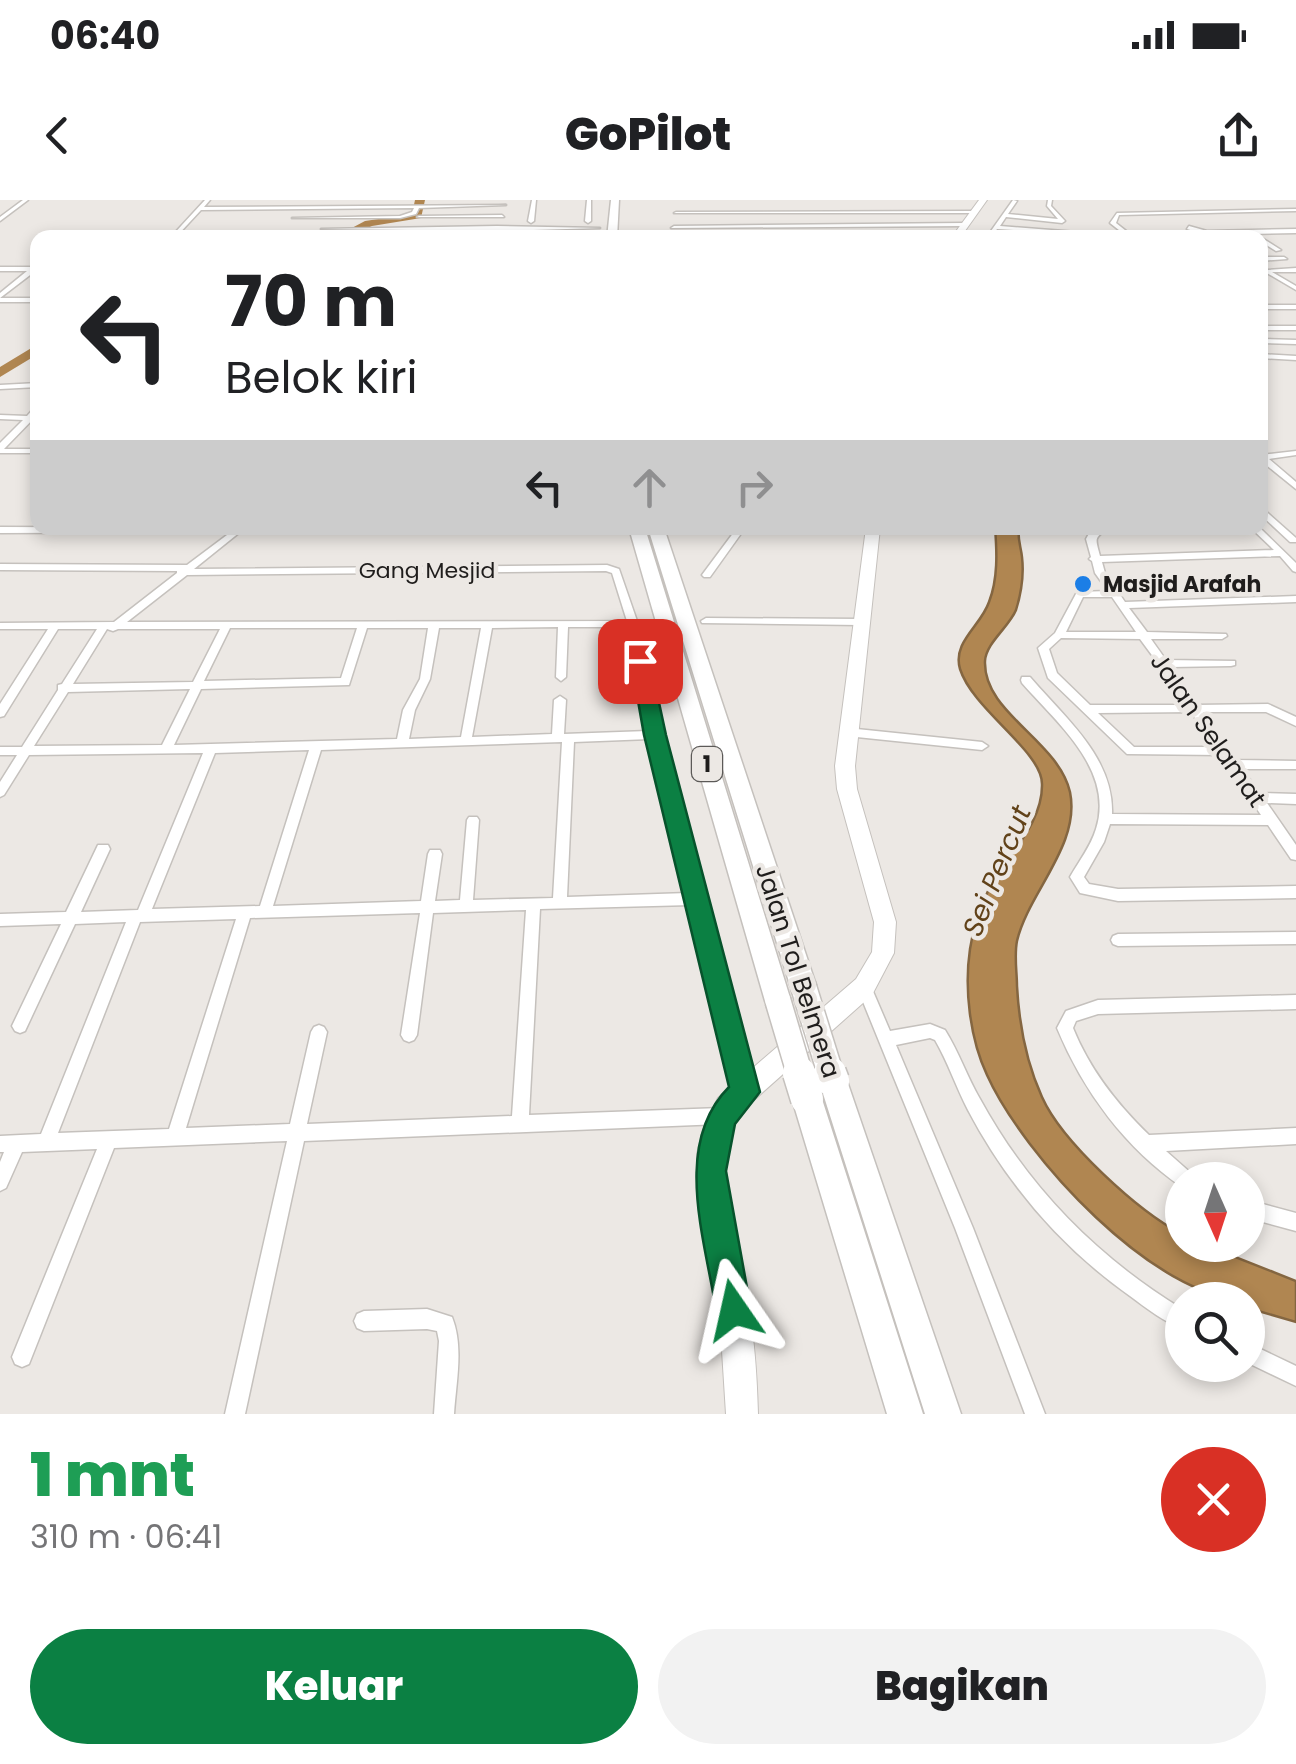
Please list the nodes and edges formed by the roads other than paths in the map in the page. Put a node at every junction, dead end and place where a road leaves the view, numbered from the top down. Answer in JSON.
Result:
{"nodes":[{"id":1,"x":26,"y":200,"type":"edge"},
{"id":2,"x":208,"y":200,"type":"edge"},
{"id":3,"x":534,"y":200,"type":"edge"},
{"id":4,"x":590,"y":200,"type":"edge"},
{"id":5,"x":615,"y":200,"type":"edge"},
{"id":6,"x":624,"y":200,"type":"edge"},
{"id":7,"x":1011,"y":200,"type":"edge"},
{"id":8,"x":1050,"y":200,"type":"edge"},
{"id":9,"x":1274,"y":200,"type":"edge"},
{"id":10,"x":1027,"y":202,"type":"edge"},
{"id":11,"x":504,"y":203,"type":"edge"},
{"id":12,"x":843,"y":205,"type":"dead end"},
{"id":13,"x":979,"y":205,"type":"edge"},
{"id":14,"x":418,"y":206,"type":"junction"},
{"id":15,"x":703,"y":206,"type":"dead end"},
{"id":16,"x":199,"y":210,"type":"junction"},
{"id":17,"x":1294,"y":210,"type":"edge"},
{"id":18,"x":1221,"y":211,"type":"junction"},
{"id":19,"x":1158,"y":212,"type":"junction"},
{"id":20,"x":694,"y":213,"type":"junction"},
{"id":21,"x":676,"y":214,"type":"dead end"},
{"id":22,"x":1005,"y":215,"type":"junction"},
{"id":23,"x":502,"y":216,"type":"junction"},
{"id":24,"x":419,"y":217,"type":"dead end"},
{"id":25,"x":0,"y":218,"type":"edge"},
{"id":26,"x":295,"y":218,"type":"dead end"},
{"id":27,"x":1062,"y":220,"type":"junction"},
{"id":28,"x":531,"y":221,"type":"dead end"},
{"id":29,"x":588,"y":222,"type":"dead end"},
{"id":30,"x":964,"y":225,"type":"junction"},
{"id":31,"x":996,"y":227,"type":"junction"},
{"id":32,"x":497,"y":228,"type":"junction"},
{"id":33,"x":568,"y":228,"type":"joint"},
{"id":34,"x":597,"y":228,"type":"dead end"},
{"id":35,"x":674,"y":228,"type":"junction"},
{"id":36,"x":1190,"y":228,"type":"junction"},
{"id":37,"x":324,"y":229,"type":"joint"},
{"id":38,"x":180,"y":230,"type":"edge"},
{"id":39,"x":313,"y":230,"type":"dead end"},
{"id":40,"x":613,"y":230,"type":"edge"},
{"id":41,"x":622,"y":230,"type":"edge"},
{"id":42,"x":672,"y":230,"type":"edge"},
{"id":43,"x":962,"y":230,"type":"edge"},
{"id":44,"x":994,"y":230,"type":"edge"},
{"id":45,"x":1043,"y":230,"type":"edge"},
{"id":46,"x":1072,"y":230,"type":"edge"},
{"id":47,"x":1122,"y":230,"type":"edge"},
{"id":48,"x":1194,"y":230,"type":"edge"},
{"id":49,"x":1219,"y":230,"type":"edge"},
{"id":50,"x":1248,"y":230,"type":"edge"},
{"id":51,"x":1296,"y":231,"type":"edge"},
{"id":52,"x":1268,"y":235,"type":"edge"},
{"id":53,"x":1268,"y":243,"type":"edge"},
{"id":54,"x":1278,"y":250,"type":"dead end"},
{"id":55,"x":1284,"y":259,"type":"dead end"},
{"id":56,"x":1268,"y":263,"type":"edge"},
{"id":57,"x":1268,"y":266,"type":"edge"},
{"id":58,"x":0,"y":269,"type":"edge"},
{"id":59,"x":30,"y":269,"type":"edge"},
{"id":60,"x":1268,"y":269,"type":"edge"},
{"id":61,"x":1296,"y":270,"type":"edge"},
{"id":62,"x":30,"y":273,"type":"edge"},
{"id":63,"x":1296,"y":288,"type":"edge"},
{"id":64,"x":0,"y":298,"type":"edge"},
{"id":65,"x":30,"y":300,"type":"edge"},
{"id":66,"x":1281,"y":302,"type":"dead end"},
{"id":67,"x":1296,"y":304,"type":"edge"},
{"id":68,"x":1268,"y":306,"type":"edge"},
{"id":69,"x":1268,"y":319,"type":"edge"},
{"id":70,"x":1296,"y":319,"type":"edge"},
{"id":71,"x":1268,"y":328,"type":"edge"},
{"id":72,"x":1296,"y":328,"type":"edge"},
{"id":73,"x":1268,"y":342,"type":"edge"},
{"id":74,"x":1296,"y":342,"type":"edge"},
{"id":75,"x":1270,"y":358,"type":"edge"},
{"id":76,"x":1296,"y":358,"type":"edge"},
{"id":77,"x":1,"y":386,"type":"edge"},
{"id":78,"x":30,"y":386,"type":"edge"},
{"id":79,"x":0,"y":418,"type":"edge"},
{"id":80,"x":30,"y":418,"type":"edge"},
{"id":81,"x":30,"y":421,"type":"edge"},
{"id":82,"x":0,"y":450,"type":"edge"},
{"id":83,"x":30,"y":451,"type":"edge"},
{"id":84,"x":1296,"y":453,"type":"edge"},
{"id":85,"x":1268,"y":457,"type":"edge"},
{"id":86,"x":1268,"y":464,"type":"edge"},
{"id":87,"x":1296,"y":486,"type":"edge"},
{"id":88,"x":1268,"y":517,"type":"edge"},
{"id":89,"x":30,"y":529,"type":"edge"},
{"id":90,"x":0,"y":530,"type":"edge"},
{"id":91,"x":231,"y":535,"type":"edge"},
{"id":92,"x":639,"y":535,"type":"edge"},
{"id":93,"x":658,"y":535,"type":"edge"},
{"id":94,"x":737,"y":535,"type":"edge"},
{"id":95,"x":872,"y":535,"type":"edge"},
{"id":96,"x":1093,"y":535,"type":"edge"},
{"id":97,"x":1263,"y":535,"type":"edge"},
{"id":98,"x":1293,"y":540,"type":"dead end"},
{"id":99,"x":1282,"y":554,"type":"junction"},
{"id":100,"x":1094,"y":558,"type":"junction"},
{"id":101,"x":0,"y":567,"type":"edge"},
{"id":102,"x":1296,"y":569,"type":"edge"},
{"id":103,"x":184,"y":570,"type":"junction"},
{"id":104,"x":707,"y":575,"type":"dead end"},
{"id":105,"x":1296,"y":599,"type":"edge"},
{"id":106,"x":1119,"y":600,"type":"junction"},
{"id":107,"x":706,"y":621,"type":"dead end"},
{"id":108,"x":860,"y":622,"type":"junction"},
{"id":109,"x":633,"y":624,"type":"junction"},
{"id":110,"x":653,"y":624,"type":"dead end"},
{"id":111,"x":434,"y":625,"type":"junction"},
{"id":112,"x":487,"y":625,"type":"junction"},
{"id":113,"x":563,"y":625,"type":"junction"},
{"id":114,"x":0,"y":626,"type":"edge"},
{"id":115,"x":56,"y":626,"type":"junction"},
{"id":116,"x":362,"y":626,"type":"junction"},
{"id":117,"x":108,"y":628,"type":"junction"},
{"id":118,"x":225,"y":628,"type":"junction"},
{"id":119,"x":1059,"y":635,"type":"junction"},
{"id":120,"x":1222,"y":636,"type":"dead end"},
{"id":121,"x":1143,"y":638,"type":"junction"},
{"id":122,"x":1161,"y":664,"type":"junction"},
{"id":123,"x":1232,"y":664,"type":"dead end"},
{"id":124,"x":561,"y":677,"type":"dead end"},
{"id":125,"x":1026,"y":680,"type":"dead end"},
{"id":126,"x":196,"y":686,"type":"junction"},
{"id":127,"x":62,"y":688,"type":"junction"},
{"id":128,"x":560,"y":700,"type":"dead end"},
{"id":129,"x":1192,"y":708,"type":"junction"},
{"id":130,"x":1090,"y":709,"type":"junction"},
{"id":131,"x":0,"y":712,"type":"edge"},
{"id":132,"x":1296,"y":722,"type":"edge"},
{"id":133,"x":847,"y":732,"type":"junction"},
{"id":134,"x":655,"y":735,"type":"junction"},
{"id":135,"x":563,"y":738,"type":"junction"},
{"id":136,"x":466,"y":740,"type":"junction"},
{"id":137,"x":402,"y":743,"type":"junction"},
{"id":138,"x":316,"y":746,"type":"junction"},
{"id":139,"x":982,"y":746,"type":"dead end"},
{"id":140,"x":166,"y":749,"type":"junction"},
{"id":141,"x":0,"y":750,"type":"edge"},
{"id":142,"x":25,"y":750,"type":"junction"},
{"id":143,"x":212,"y":750,"type":"junction"},
{"id":144,"x":1222,"y":750,"type":"junction"},
{"id":145,"x":1232,"y":764,"type":"junction"},
{"id":146,"x":1296,"y":765,"type":"edge"},
{"id":147,"x":0,"y":792,"type":"edge"},
{"id":148,"x":1255,"y":798,"type":"junction"},
{"id":149,"x":1296,"y":799,"type":"edge"},
{"id":150,"x":1106,"y":819,"type":"junction"},
{"id":151,"x":473,"y":820,"type":"dead end"},
{"id":152,"x":1272,"y":820,"type":"junction"},
{"id":153,"x":103,"y":849,"type":"dead end"},
{"id":154,"x":435,"y":854,"type":"dead end"},
{"id":155,"x":1296,"y":855,"type":"edge"},
{"id":156,"x":1296,"y":892,"type":"edge"},
{"id":157,"x":695,"y":899,"type":"junction"},
{"id":158,"x":560,"y":902,"type":"junction"},
{"id":159,"x":533,"y":904,"type":"junction"},
{"id":160,"x":466,"y":906,"type":"junction"},
{"id":161,"x":427,"y":907,"type":"junction"},
{"id":162,"x":265,"y":911,"type":"junction"},
{"id":163,"x":244,"y":912,"type":"junction"},
{"id":164,"x":140,"y":915,"type":"junction"},
{"id":165,"x":71,"y":918,"type":"junction"},
{"id":166,"x":0,"y":920,"type":"edge"},
{"id":167,"x":1296,"y":938,"type":"edge"},
{"id":168,"x":1118,"y":940,"type":"dead end"},
{"id":169,"x":864,"y":988,"type":"junction"},
{"id":170,"x":1296,"y":1002,"type":"edge"},
{"id":171,"x":20,"y":1026,"type":"dead end"},
{"id":172,"x":319,"y":1032,"type":"dead end"},
{"id":173,"x":409,"y":1035,"type":"dead end"},
{"id":174,"x":887,"y":1039,"type":"junction"},
{"id":175,"x":820,"y":1090,"type":"junction"},
{"id":176,"x":745,"y":1092,"type":"junction"},
{"id":177,"x":721,"y":1116,"type":"junction"},
{"id":178,"x":520,"y":1122,"type":"junction"},
{"id":179,"x":300,"y":1129,"type":"junction"},
{"id":180,"x":1296,"y":1136,"type":"edge"},
{"id":181,"x":175,"y":1137,"type":"junction"},
{"id":182,"x":108,"y":1141,"type":"junction"},
{"id":183,"x":46,"y":1142,"type":"junction"},
{"id":184,"x":9,"y":1143,"type":"edge"},
{"id":185,"x":1143,"y":1144,"type":"junction"},
{"id":186,"x":1165,"y":1162,"type":"edge"},
{"id":187,"x":0,"y":1182,"type":"edge"},
{"id":188,"x":1265,"y":1214,"type":"edge"},
{"id":189,"x":1296,"y":1222,"type":"edge"},
{"id":190,"x":1165,"y":1310,"type":"edge"},
{"id":191,"x":364,"y":1320,"type":"dead end"},
{"id":192,"x":22,"y":1357,"type":"dead end"},
{"id":193,"x":1265,"y":1361,"type":"edge"},
{"id":194,"x":1296,"y":1376,"type":"edge"},
{"id":195,"x":234,"y":1414,"type":"edge"},
{"id":196,"x":444,"y":1414,"type":"edge"},
{"id":197,"x":742,"y":1414,"type":"edge"},
{"id":198,"x":904,"y":1414,"type":"edge"},
{"id":199,"x":943,"y":1414,"type":"edge"},
{"id":200,"x":1034,"y":1414,"type":"edge"}],
"edges":[{"from":1,"to":25,"type":"street"},
{"from":2,"to":16,"type":"street"},
{"from":3,"to":28,"type":"street"},
{"from":4,"to":29,"type":"street"},
{"from":5,"to":40,"type":"highway"},
{"from":6,"to":41,"type":"highway"},
{"from":7,"to":10,"type":"street"},
{"from":7,"to":22,"type":"street"},
{"from":8,"to":27,"type":"street"},
{"from":9,"to":17,"type":"street"},
{"from":11,"to":14,"type":"street"},
{"from":11,"to":23,"type":"street"},
{"from":12,"to":13,"type":"street"},
{"from":13,"to":20,"type":"street"},
{"from":13,"to":30,"type":"main road"},
{"from":14,"to":16,"type":"street"},
{"from":14,"to":26,"type":"street"},
{"from":15,"to":20,"type":"street"},
{"from":16,"to":38,"type":"street"},
{"from":17,"to":18,"type":"street"},
{"from":18,"to":19,"type":"street"},
{"from":18,"to":50,"type":"street"},
{"from":19,"to":36,"type":"street"},
{"from":19,"to":47,"type":"street"},
{"from":20,"to":21,"type":"street"},
{"from":20,"to":35,"type":"street"},
{"from":22,"to":27,"type":"street"},
{"from":22,"to":31,"type":"street"},
{"from":23,"to":24,"type":"street"},
{"from":23,"to":32,"type":"street"},
{"from":27,"to":46,"type":"street"},
{"from":30,"to":35,"type":"street"},
{"from":30,"to":43,"type":"main road"},
{"from":31,"to":44,"type":"street"},
{"from":31,"to":45,"type":"street"},
{"from":32,"to":33,"type":"street"},
{"from":32,"to":37,"type":"street"},
{"from":33,"to":34,"type":"street"},
{"from":35,"to":42,"type":"street"},
{"from":36,"to":48,"type":"street"},
{"from":36,"to":49,"type":"street"},
{"from":37,"to":39,"type":"street"},
{"from":51,"to":52,"type":"street"},
{"from":53,"to":54,"type":"street"},
{"from":55,"to":56,"type":"street"},
{"from":57,"to":61,"type":"street"},
{"from":58,"to":59,"type":"street"},
{"from":60,"to":63,"type":"street"},
{"from":62,"to":64,"type":"street"},
{"from":64,"to":65,"type":"street"},
{"from":66,"to":67,"type":"street"},
{"from":67,"to":68,"type":"street"},
{"from":69,"to":70,"type":"street"},
{"from":71,"to":72,"type":"street"},
{"from":73,"to":74,"type":"street"},
{"from":75,"to":76,"type":"street"},
{"from":77,"to":78,"type":"street"},
{"from":79,"to":80,"type":"street"},
{"from":81,"to":82,"type":"street"},
{"from":82,"to":83,"type":"street"},
{"from":84,"to":85,"type":"street"},
{"from":86,"to":87,"type":"street"},
{"from":88,"to":98,"type":"street"},
{"from":89,"to":90,"type":"street"},
{"from":91,"to":103,"type":"street"},
{"from":92,"to":175,"type":"highway","name":"Jalan Tol Belmera","number":"1","bridge":true},
{"from":93,"to":175,"type":"highway","name":"Jalan Tol Belmera","number":"1","bridge":true},
{"from":94,"to":104,"type":"street"},
{"from":95,"to":108,"type":"main road"},
{"from":96,"to":100,"type":"street"},
{"from":97,"to":99,"type":"street"},
{"from":99,"to":100,"type":"street"},
{"from":99,"to":102,"type":"street"},
{"from":100,"to":106,"type":"street","name":"Jalan Selamat"},
{"from":101,"to":103,"type":"street"},
{"from":103,"to":109,"type":"street","name":"Gang Mesjid"},
{"from":103,"to":117,"type":"street"},
{"from":105,"to":106,"type":"street"},
{"from":106,"to":119,"type":"street"},
{"from":106,"to":121,"type":"street","name":"Jalan Selamat"},
{"from":107,"to":108,"type":"street"},
{"from":108,"to":133,"type":"main road"},
{"from":109,"to":110,"type":"street"},
{"from":109,"to":113,"type":"street"},
{"from":109,"to":134,"type":"street"},
{"from":111,"to":112,"type":"street"},
{"from":111,"to":116,"type":"street"},
{"from":111,"to":137,"type":"street"},
{"from":112,"to":113,"type":"street"},
{"from":112,"to":136,"type":"street"},
{"from":113,"to":124,"type":"street"},
{"from":114,"to":115,"type":"street"},
{"from":115,"to":117,"type":"street"},
{"from":115,"to":131,"type":"street"},
{"from":116,"to":118,"type":"street"},
{"from":116,"to":126,"type":"street"},
{"from":117,"to":118,"type":"street"},
{"from":117,"to":127,"type":"street"},
{"from":118,"to":126,"type":"street"},
{"from":119,"to":121,"type":"street"},
{"from":119,"to":130,"type":"street"},
{"from":120,"to":121,"type":"street"},
{"from":121,"to":122,"type":"street","name":"Jalan Selamat"},
{"from":122,"to":123,"type":"street"},
{"from":122,"to":129,"type":"street","name":"Jalan Selamat"},
{"from":125,"to":150,"type":"street"},
{"from":126,"to":127,"type":"street"},
{"from":126,"to":140,"type":"street"},
{"from":127,"to":142,"type":"street"},
{"from":128,"to":135,"type":"street"},
{"from":129,"to":130,"type":"street"},
{"from":129,"to":132,"type":"street"},
{"from":129,"to":144,"type":"street","name":"Jalan Selamat"},
{"from":130,"to":144,"type":"street"},
{"from":133,"to":139,"type":"street"},
{"from":133,"to":169,"type":"main road"},
{"from":134,"to":135,"type":"street"},
{"from":134,"to":157,"type":"street"},
{"from":135,"to":136,"type":"street"},
{"from":135,"to":158,"type":"street"},
{"from":136,"to":137,"type":"street"},
{"from":137,"to":138,"type":"street"},
{"from":138,"to":143,"type":"street"},
{"from":138,"to":162,"type":"street"},
{"from":140,"to":142,"type":"street"},
{"from":140,"to":143,"type":"street"},
{"from":141,"to":142,"type":"street"},
{"from":142,"to":147,"type":"street"},
{"from":143,"to":164,"type":"street"},
{"from":144,"to":145,"type":"street","name":"Jalan Selamat"},
{"from":145,"to":146,"type":"street"},
{"from":145,"to":148,"type":"street","name":"Jalan Selamat"},
{"from":148,"to":149,"type":"street"},
{"from":148,"to":152,"type":"street","name":"Jalan Selamat"},
{"from":150,"to":152,"type":"street"},
{"from":150,"to":156,"type":"street"},
{"from":151,"to":160,"type":"street"},
{"from":152,"to":155,"type":"street","name":"Jalan Selamat"},
{"from":153,"to":165,"type":"street"},
{"from":154,"to":161,"type":"street"},
{"from":157,"to":158,"type":"street"},
{"from":157,"to":176,"type":"street"},
{"from":158,"to":159,"type":"street"},
{"from":159,"to":160,"type":"street"},
{"from":159,"to":178,"type":"street"},
{"from":160,"to":161,"type":"street"},
{"from":161,"to":162,"type":"street"},
{"from":161,"to":173,"type":"street"},
{"from":162,"to":163,"type":"street"},
{"from":163,"to":164,"type":"street"},
{"from":163,"to":181,"type":"street"},
{"from":164,"to":165,"type":"street"},
{"from":164,"to":183,"type":"street"},
{"from":165,"to":166,"type":"street"},
{"from":165,"to":171,"type":"street"},
{"from":167,"to":168,"type":"street"},
{"from":169,"to":174,"type":"street"},
{"from":169,"to":176,"type":"main road"},
{"from":170,"to":185,"type":"street"},
{"from":172,"to":179,"type":"street"},
{"from":174,"to":190,"type":"street"},
{"from":174,"to":200,"type":"street"},
{"from":175,"to":198,"type":"highway","name":"Jalan Tol Belmera","number":"1"},
{"from":175,"to":199,"type":"highway","name":"Jalan Tol Belmera","number":"1"},
{"from":176,"to":177,"type":"main road"},
{"from":177,"to":178,"type":"street"},
{"from":177,"to":197,"type":"main road"},
{"from":178,"to":179,"type":"street"},
{"from":179,"to":181,"type":"street"},
{"from":179,"to":195,"type":"street"},
{"from":180,"to":185,"type":"street"},
{"from":181,"to":182,"type":"street"},
{"from":182,"to":183,"type":"street"},
{"from":182,"to":192,"type":"street"},
{"from":183,"to":184,"type":"street"},
{"from":184,"to":187,"type":"street"},
{"from":185,"to":186,"type":"street"},
{"from":188,"to":189,"type":"street"},
{"from":191,"to":196,"type":"street"},
{"from":193,"to":194,"type":"street"}]}
